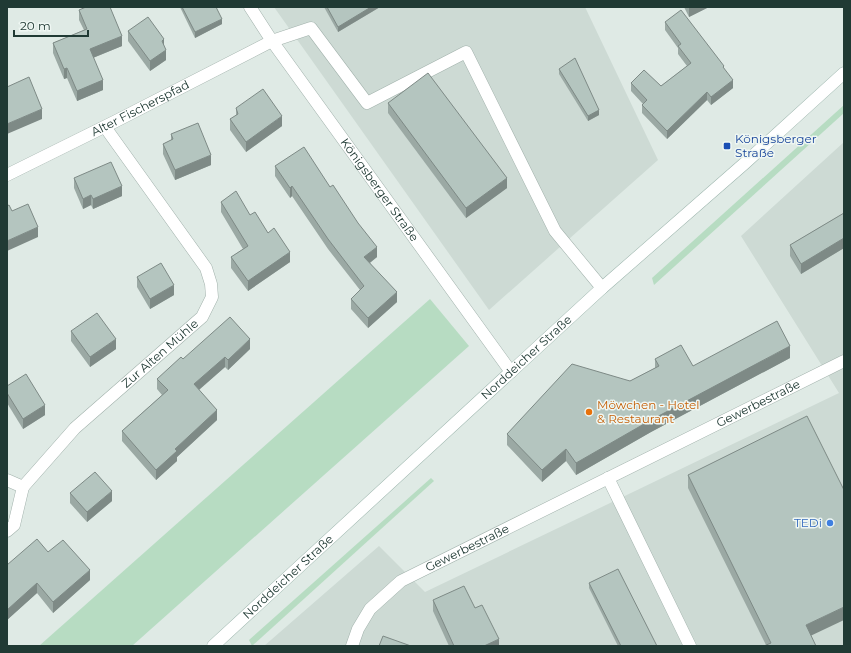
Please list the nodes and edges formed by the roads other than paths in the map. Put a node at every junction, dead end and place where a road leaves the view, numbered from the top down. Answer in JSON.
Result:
{"nodes":[{"id":1,"x":250,"y":7,"type":"edge"},
{"id":2,"x":272,"y":41,"type":"junction"},
{"id":3,"x":844,"y":73,"type":"edge"},
{"id":4,"x":105,"y":127,"type":"junction"},
{"id":5,"x":7,"y":175,"type":"edge"},
{"id":6,"x":602,"y":288,"type":"junction"},
{"id":7,"x":844,"y":360,"type":"edge"},
{"id":8,"x":511,"y":372,"type":"junction"},
{"id":9,"x":608,"y":478,"type":"junction"},
{"id":10,"x":7,"y":480,"type":"edge"},
{"id":11,"x":23,"y":487,"type":"junction"},
{"id":12,"x":7,"y":531,"type":"edge"},
{"id":13,"x":213,"y":646,"type":"edge"},
{"id":14,"x":352,"y":646,"type":"edge"},
{"id":15,"x":690,"y":646,"type":"edge"}],
"edges":[{"from":1,"to":2,"type":"street","name":"Königsberger Straße"},
{"from":2,"to":4,"type":"street","name":"Alter Fischerspfad"},
{"from":2,"to":6,"type":"street","name":"Alter Fischerspfad"},
{"from":2,"to":8,"type":"street","name":"Königsberger Straße"},
{"from":3,"to":6,"type":"street","name":"Norddeicher Straße"},
{"from":4,"to":5,"type":"street","name":"Alter Fischerspfad"},
{"from":4,"to":11,"type":"street","name":"Zur Alten Mühle"},
{"from":6,"to":8,"type":"street","name":"Norddeicher Straße"},
{"from":7,"to":9,"type":"street","name":"Gewerbestraße"},
{"from":8,"to":13,"type":"street","name":"Norddeicher Straße"},
{"from":9,"to":14,"type":"street","name":"Gewerbestraße"},
{"from":9,"to":15,"type":"street"},
{"from":10,"to":11,"type":"street"},
{"from":11,"to":12,"type":"street"}]}
